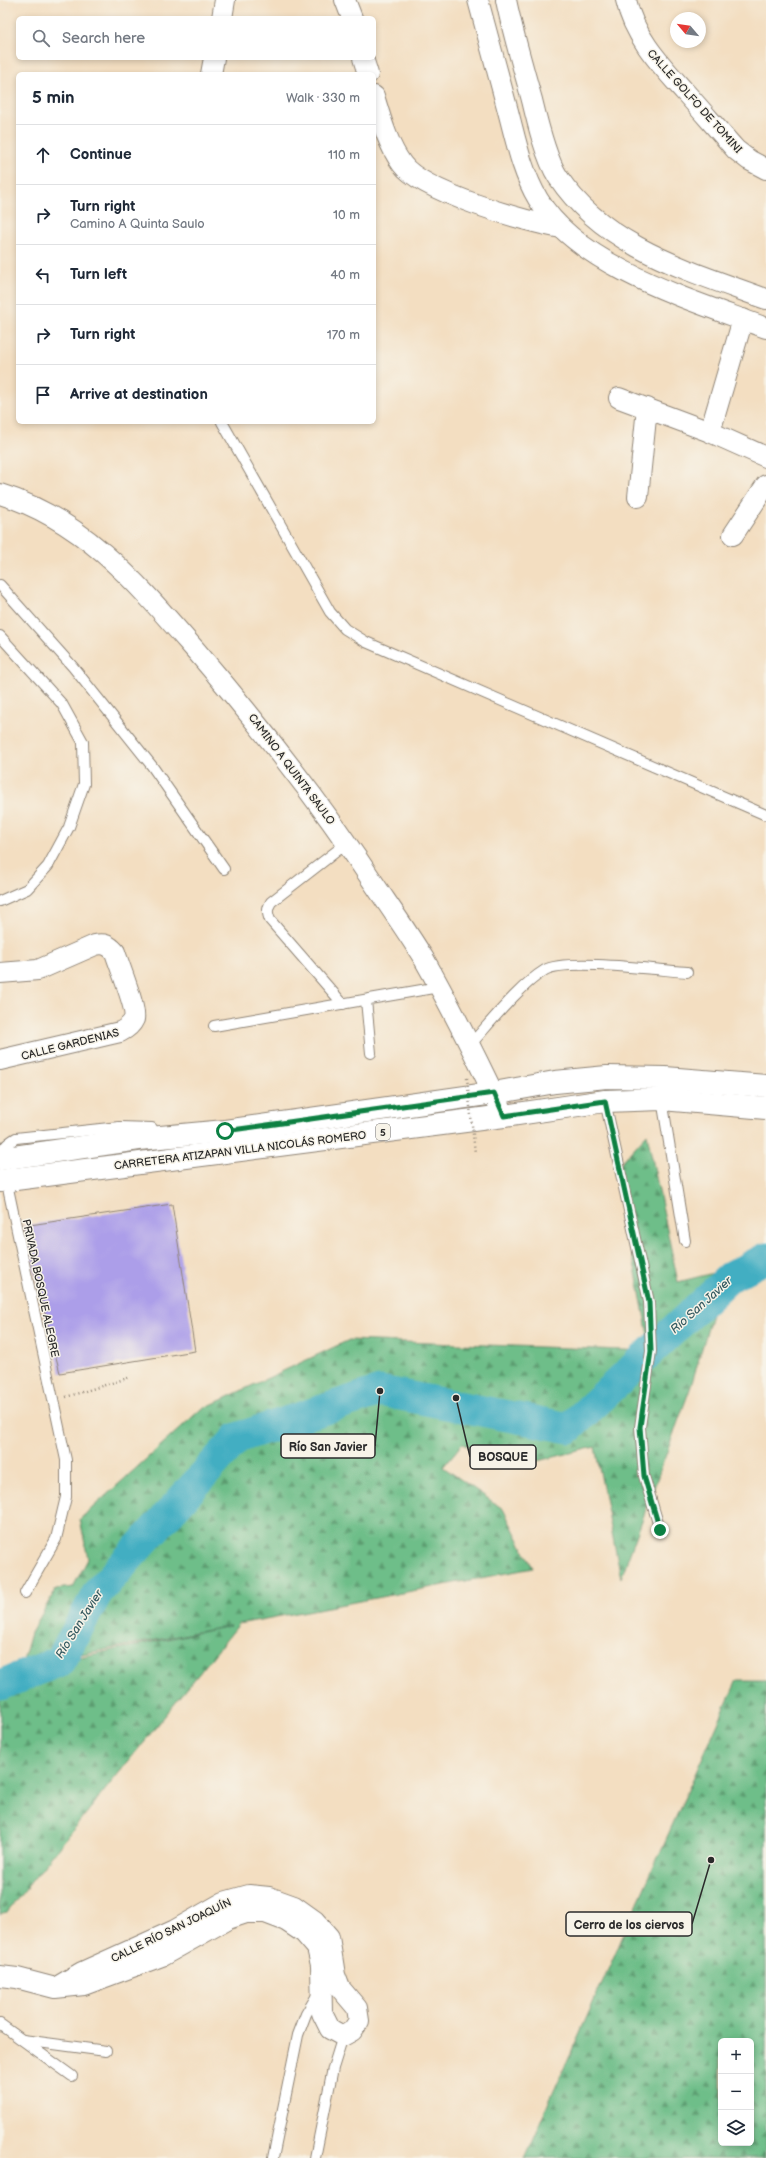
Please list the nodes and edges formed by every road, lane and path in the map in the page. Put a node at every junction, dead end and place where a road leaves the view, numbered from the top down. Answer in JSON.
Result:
{"nodes":[{"id":1,"x":225,"y":0,"type":"edge"},
{"id":2,"x":345,"y":0,"type":"edge"},
{"id":3,"x":478,"y":0,"type":"edge"},
{"id":4,"x":506,"y":0,"type":"edge"},
{"id":5,"x":626,"y":0,"type":"edge"},
{"id":6,"x":222,"y":16,"type":"edge"},
{"id":7,"x":351,"y":16,"type":"edge"},
{"id":8,"x":214,"y":60,"type":"edge"},
{"id":9,"x":364,"y":60,"type":"edge"},
{"id":10,"x":211,"y":72,"type":"edge"},
{"id":11,"x":367,"y":72,"type":"edge"},
{"id":12,"x":376,"y":101,"type":"edge"},
{"id":13,"x":766,"y":169,"type":"edge"},
{"id":14,"x":561,"y":228,"type":"junction"},
{"id":15,"x":766,"y":299,"type":"edge"},
{"id":16,"x":743,"y":319,"type":"junction"},
{"id":17,"x":766,"y":328,"type":"edge"},
{"id":18,"x":620,"y":398,"type":"dead end"},
{"id":19,"x":647,"y":408,"type":"junction"},
{"id":20,"x":223,"y":424,"type":"edge"},
{"id":21,"x":710,"y":432,"type":"junction"},
{"id":22,"x":766,"y":457,"type":"edge"},
{"id":23,"x":766,"y":485,"type":"edge"},
{"id":24,"x":0,"y":494,"type":"edge"},
{"id":25,"x":638,"y":497,"type":"dead end"},
{"id":26,"x":733,"y":535,"type":"dead end"},
{"id":27,"x":0,"y":585,"type":"edge"},
{"id":28,"x":0,"y":636,"type":"edge"},
{"id":29,"x":766,"y":815,"type":"edge"},
{"id":30,"x":348,"y":843,"type":"junction"},
{"id":31,"x":224,"y":869,"type":"dead end"},
{"id":32,"x":0,"y":901,"type":"edge"},
{"id":33,"x":687,"y":972,"type":"dead end"},
{"id":34,"x":0,"y":973,"type":"edge"},
{"id":35,"x":439,"y":986,"type":"junction"},
{"id":36,"x":366,"y":1000,"type":"junction"},
{"id":37,"x":343,"y":1004,"type":"junction"},
{"id":38,"x":214,"y":1026,"type":"dead end"},
{"id":39,"x":470,"y":1045,"type":"junction"},
{"id":40,"x":371,"y":1053,"type":"dead end"},
{"id":41,"x":0,"y":1060,"type":"edge"},
{"id":42,"x":468,"y":1078,"type":"dead end"},
{"id":43,"x":555,"y":1082,"type":"junction"},
{"id":44,"x":766,"y":1086,"type":"edge"},
{"id":45,"x":494,"y":1093,"type":"junction"},
{"id":46,"x":662,"y":1099,"type":"junction"},
{"id":47,"x":605,"y":1101,"type":"junction"},
{"id":48,"x":556,"y":1107,"type":"junction"},
{"id":49,"x":766,"y":1108,"type":"edge"},
{"id":50,"x":504,"y":1116,"type":"junction"},
{"id":51,"x":475,"y":1153,"type":"dead end"},
{"id":52,"x":1,"y":1159,"type":"edge"},
{"id":53,"x":3,"y":1180,"type":"edge"},
{"id":54,"x":685,"y":1241,"type":"dead end"},
{"id":55,"x":131,"y":1377,"type":"dead end"},
{"id":56,"x":52,"y":1401,"type":"junction"},
{"id":57,"x":660,"y":1530,"type":"dead end"},
{"id":58,"x":25,"y":1593,"type":"dead end"},
{"id":59,"x":0,"y":1976,"type":"edge"},
{"id":60,"x":55,"y":1988,"type":"junction"},
{"id":61,"x":321,"y":1989,"type":"junction"},
{"id":62,"x":0,"y":2024,"type":"edge"},
{"id":63,"x":343,"y":2036,"type":"junction"},
{"id":64,"x":21,"y":2039,"type":"junction"},
{"id":65,"x":106,"y":2051,"type":"dead end"},
{"id":66,"x":72,"y":2076,"type":"dead end"},
{"id":67,"x":273,"y":2158,"type":"edge"},
{"id":68,"x":315,"y":2158,"type":"edge"}],
"edges":[{"from":1,"to":6,"type":"street"},
{"from":2,"to":7,"type":"street"},
{"from":3,"to":14,"type":"street"},
{"from":4,"to":15,"type":"street"},
{"from":5,"to":13,"type":"street","name":"CALLE GOLFO DE TOMINI"},
{"from":8,"to":10,"type":"street"},
{"from":9,"to":11,"type":"street"},
{"from":12,"to":14,"type":"street"},
{"from":14,"to":16,"type":"street"},
{"from":16,"to":17,"type":"street"},
{"from":16,"to":21,"type":"street"},
{"from":18,"to":19,"type":"street"},
{"from":19,"to":21,"type":"street"},
{"from":19,"to":25,"type":"street"},
{"from":20,"to":29,"type":"lane"},
{"from":21,"to":22,"type":"street"},
{"from":23,"to":26,"type":"street"},
{"from":24,"to":30,"type":"street","name":"CAMINO A QUINTA SAULO"},
{"from":27,"to":31,"type":"lane"},
{"from":28,"to":32,"type":"lane"},
{"from":30,"to":35,"type":"street","name":"CAMINO A QUINTA SAULO"},
{"from":30,"to":37,"type":"lane"},
{"from":33,"to":39,"type":"lane"},
{"from":34,"to":41,"type":"street","name":"CALLE GARDENIAS"},
{"from":35,"to":36,"type":"lane"},
{"from":35,"to":39,"type":"street","name":"CAMINO A QUINTA SAULO"},
{"from":36,"to":37,"type":"lane"},
{"from":36,"to":40,"type":"lane"},
{"from":37,"to":38,"type":"lane"},
{"from":39,"to":45,"type":"street","name":"CAMINO A QUINTA SAULO"},
{"from":42,"to":51,"type":"path","bridge":true},
{"from":43,"to":44,"type":"main road","name":"CARRETERA ATIZAPAN VILLA NICOLÁS ROMERO","number":"5"},
{"from":43,"to":45,"type":"main road","name":"CARRETERA ATIZAPAN VILLA NICOLÁS ROMERO","number":"5"},
{"from":43,"to":48,"type":"lane"},
{"from":45,"to":50,"type":"street","name":"CAMINO A QUINTA SAULO"},
{"from":45,"to":52,"type":"main road","name":"CARRETERA ATIZAPAN VILLA NICOLÁS ROMERO","number":"5"},
{"from":46,"to":47,"type":"main road","name":"CARRETERA ATIZAPAN VILLA NICOLÁS ROMERO","number":"5"},
{"from":46,"to":49,"type":"main road","name":"CARRETERA ATIZAPAN VILLA NICOLÁS ROMERO","number":"5"},
{"from":46,"to":54,"type":"lane"},
{"from":47,"to":48,"type":"main road","name":"CARRETERA ATIZAPAN VILLA NICOLÁS ROMERO","number":"5"},
{"from":47,"to":57,"type":"lane"},
{"from":48,"to":50,"type":"main road","name":"CARRETERA ATIZAPAN VILLA NICOLÁS ROMERO","number":"5"},
{"from":50,"to":53,"type":"main road","name":"CARRETERA ATIZAPAN VILLA NICOLÁS ROMERO","number":"5"},
{"from":52,"to":53,"type":"lane","name":"PRIVADA BOSQUE ALEGRE"},
{"from":53,"to":56,"type":"lane","name":"PRIVADA BOSQUE ALEGRE"},
{"from":55,"to":56,"type":"path"},
{"from":56,"to":58,"type":"lane","name":"PRIVADA BOSQUE ALEGRE"},
{"from":59,"to":60,"type":"street","name":"CALLE RÍO SAN JOAQUÍN"},
{"from":60,"to":61,"type":"street","name":"CALLE RÍO SAN JOAQUÍN"},
{"from":60,"to":63,"type":"street","name":"CALLE RÍO SAN JOAQUÍN"},
{"from":61,"to":63,"type":"street","name":"CALLE RÍO SAN JOAQUÍN"},
{"from":61,"to":67,"type":"lane"},
{"from":62,"to":64,"type":"lane"},
{"from":63,"to":68,"type":"lane"},
{"from":64,"to":65,"type":"lane"},
{"from":64,"to":66,"type":"lane"}]}
